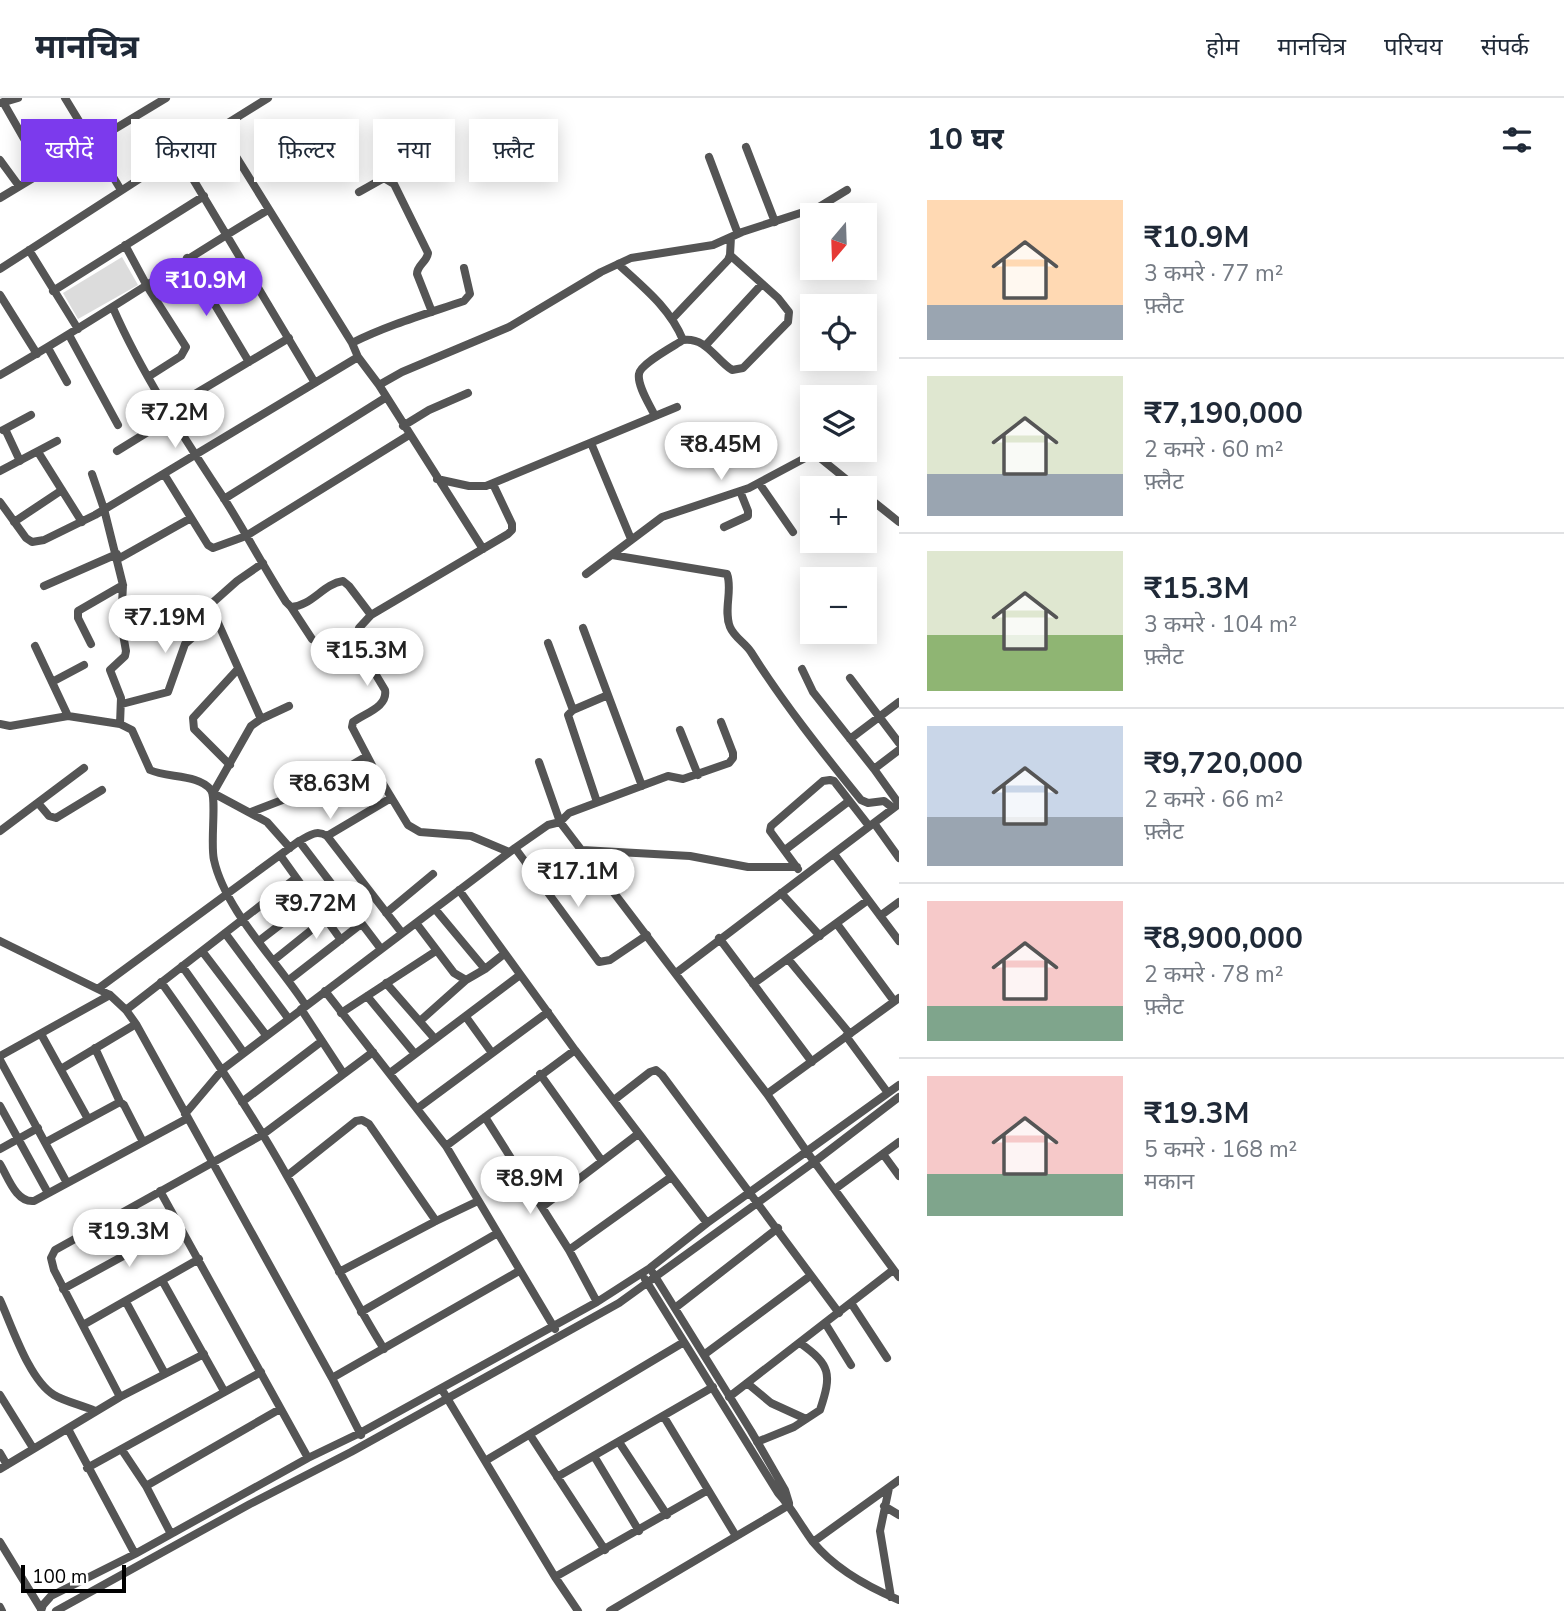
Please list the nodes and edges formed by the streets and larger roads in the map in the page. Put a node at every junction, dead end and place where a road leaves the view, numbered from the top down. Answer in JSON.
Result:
{"nodes":[{"id":1,"x":18,"y":98,"type":"edge"},
{"id":2,"x":166,"y":98,"type":"edge"},
{"id":3,"x":268,"y":98,"type":"edge"},
{"id":4,"x":69,"y":100,"type":"edge"},
{"id":5,"x":1,"y":103,"type":"edge"},
{"id":6,"x":79,"y":119,"type":"edge"},
{"id":7,"x":235,"y":119,"type":"edge"},
{"id":8,"x":117,"y":128,"type":"edge"},
{"id":9,"x":21,"y":136,"type":"edge"},
{"id":10,"x":746,"y":147,"type":"dead end"},
{"id":11,"x":709,"y":157,"type":"dead end"},
{"id":12,"x":0,"y":160,"type":"edge"},
{"id":13,"x":240,"y":164,"type":"edge"},
{"id":14,"x":26,"y":182,"type":"edge"},
{"id":15,"x":116,"y":182,"type":"edge"},
{"id":16,"x":134,"y":182,"type":"edge"},
{"id":17,"x":195,"y":182,"type":"edge"},
{"id":18,"x":19,"y":186,"type":"junction"},
{"id":19,"x":121,"y":190,"type":"junction"},
{"id":20,"x":847,"y":190,"type":"dead end"},
{"id":21,"x":359,"y":192,"type":"dead end"},
{"id":22,"x":204,"y":196,"type":"junction"},
{"id":23,"x":0,"y":198,"type":"edge"},
{"id":24,"x":268,"y":210,"type":"junction"},
{"id":25,"x":775,"y":222,"type":"junction"},
{"id":26,"x":227,"y":234,"type":"junction"},
{"id":27,"x":734,"y":235,"type":"junction"},
{"id":28,"x":125,"y":245,"type":"junction"},
{"id":29,"x":29,"y":250,"type":"junction"},
{"id":30,"x":730,"y":255,"type":"junction"},
{"id":31,"x":187,"y":258,"type":"junction"},
{"id":32,"x":618,"y":264,"type":"junction"},
{"id":33,"x":464,"y":268,"type":"dead end"},
{"id":34,"x":0,"y":269,"type":"edge"},
{"id":35,"x":762,"y":284,"type":"junction"},
{"id":36,"x":146,"y":286,"type":"junction"},
{"id":37,"x":53,"y":291,"type":"junction"},
{"id":38,"x":0,"y":295,"type":"edge"},
{"id":39,"x":113,"y":308,"type":"junction"},
{"id":40,"x":432,"y":312,"type":"junction"},
{"id":41,"x":673,"y":318,"type":"junction"},
{"id":42,"x":78,"y":329,"type":"junction"},
{"id":43,"x":69,"y":335,"type":"junction"},
{"id":44,"x":289,"y":338,"type":"junction"},
{"id":45,"x":683,"y":340,"type":"junction"},
{"id":46,"x":352,"y":343,"type":"junction"},
{"id":47,"x":705,"y":346,"type":"junction"},
{"id":48,"x":48,"y":348,"type":"junction"},
{"id":49,"x":37,"y":354,"type":"junction"},
{"id":50,"x":358,"y":357,"type":"junction"},
{"id":51,"x":249,"y":362,"type":"junction"},
{"id":52,"x":0,"y":375,"type":"edge"},
{"id":53,"x":148,"y":377,"type":"junction"},
{"id":54,"x":68,"y":382,"type":"dead end"},
{"id":55,"x":315,"y":383,"type":"junction"},
{"id":56,"x":379,"y":385,"type":"junction"},
{"id":57,"x":467,"y":393,"type":"dead end"},
{"id":58,"x":385,"y":398,"type":"junction"},
{"id":59,"x":677,"y":407,"type":"dead end"},
{"id":60,"x":170,"y":414,"type":"junction"},
{"id":61,"x":31,"y":415,"type":"dead end"},
{"id":62,"x":655,"y":416,"type":"junction"},
{"id":63,"x":118,"y":425,"type":"dead end"},
{"id":64,"x":403,"y":426,"type":"junction"},
{"id":65,"x":2,"y":430,"type":"edge"},
{"id":66,"x":409,"y":435,"type":"junction"},
{"id":67,"x":57,"y":441,"type":"dead end"},
{"id":68,"x":590,"y":443,"type":"junction"},
{"id":69,"x":117,"y":451,"type":"dead end"},
{"id":70,"x":38,"y":452,"type":"junction"},
{"id":71,"x":194,"y":455,"type":"junction"},
{"id":72,"x":20,"y":461,"type":"junction"},
{"id":73,"x":0,"y":471,"type":"edge"},
{"id":74,"x":92,"y":474,"type":"dead end"},
{"id":75,"x":164,"y":474,"type":"junction"},
{"id":76,"x":842,"y":476,"type":"edge"},
{"id":77,"x":437,"y":479,"type":"junction"},
{"id":78,"x":759,"y":483,"type":"junction"},
{"id":79,"x":493,"y":484,"type":"junction"},
{"id":80,"x":62,"y":490,"type":"junction"},
{"id":81,"x":740,"y":491,"type":"junction"},
{"id":82,"x":224,"y":499,"type":"junction"},
{"id":83,"x":0,"y":502,"type":"edge"},
{"id":84,"x":877,"y":504,"type":"edge"},
{"id":85,"x":104,"y":509,"type":"junction"},
{"id":86,"x":191,"y":518,"type":"junction"},
{"id":87,"x":898,"y":519,"type":"edge"},
{"id":88,"x":14,"y":522,"type":"junction"},
{"id":89,"x":82,"y":522,"type":"junction"},
{"id":90,"x":724,"y":527,"type":"dead end"},
{"id":91,"x":793,"y":532,"type":"dead end"},
{"id":92,"x":246,"y":536,"type":"junction"},
{"id":93,"x":631,"y":539,"type":"junction"},
{"id":94,"x":483,"y":549,"type":"junction"},
{"id":95,"x":612,"y":555,"type":"junction"},
{"id":96,"x":117,"y":557,"type":"junction"},
{"id":97,"x":263,"y":563,"type":"junction"},
{"id":98,"x":254,"y":569,"type":"junction"},
{"id":99,"x":586,"y":574,"type":"dead end"},
{"id":100,"x":270,"y":576,"type":"junction"},
{"id":101,"x":123,"y":585,"type":"junction"},
{"id":102,"x":44,"y":586,"type":"dead end"},
{"id":103,"x":291,"y":607,"type":"junction"},
{"id":104,"x":371,"y":615,"type":"junction"},
{"id":105,"x":216,"y":617,"type":"junction"},
{"id":106,"x":583,"y":628,"type":"dead end"},
{"id":107,"x":312,"y":639,"type":"dead end"},
{"id":108,"x":90,"y":643,"type":"dead end"},
{"id":109,"x":548,"y":643,"type":"dead end"},
{"id":110,"x":36,"y":646,"type":"dead end"},
{"id":111,"x":84,"y":665,"type":"dead end"},
{"id":112,"x":802,"y":669,"type":"dead end"},
{"id":113,"x":237,"y":670,"type":"junction"},
{"id":114,"x":850,"y":678,"type":"dead end"},
{"id":115,"x":52,"y":682,"type":"junction"},
{"id":116,"x":608,"y":695,"type":"junction"},
{"id":117,"x":899,"y":702,"type":"edge"},
{"id":118,"x":122,"y":705,"type":"junction"},
{"id":119,"x":289,"y":706,"type":"dead end"},
{"id":120,"x":573,"y":710,"type":"junction"},
{"id":121,"x":68,"y":716,"type":"junction"},
{"id":122,"x":881,"y":716,"type":"junction"},
{"id":123,"x":261,"y":719,"type":"junction"},
{"id":124,"x":721,"y":722,"type":"dead end"},
{"id":125,"x":0,"y":724,"type":"edge"},
{"id":126,"x":120,"y":724,"type":"junction"},
{"id":127,"x":680,"y":730,"type":"dead end"},
{"id":128,"x":850,"y":738,"type":"junction"},
{"id":129,"x":899,"y":743,"type":"edge"},
{"id":130,"x":899,"y":750,"type":"edge"},
{"id":131,"x":367,"y":756,"type":"junction"},
{"id":132,"x":539,"y":762,"type":"dead end"},
{"id":133,"x":230,"y":765,"type":"junction"},
{"id":134,"x":84,"y":768,"type":"dead end"},
{"id":135,"x":874,"y":769,"type":"junction"},
{"id":136,"x":698,"y":775,"type":"junction"},
{"id":137,"x":642,"y":786,"type":"junction"},
{"id":138,"x":102,"y":790,"type":"dead end"},
{"id":139,"x":213,"y":793,"type":"junction"},
{"id":140,"x":391,"y":798,"type":"junction"},
{"id":141,"x":849,"y":801,"type":"junction"},
{"id":142,"x":597,"y":802,"type":"junction"},
{"id":143,"x":38,"y":803,"type":"junction"},
{"id":144,"x":893,"y":808,"type":"junction"},
{"id":145,"x":251,"y":812,"type":"junction"},
{"id":146,"x":560,"y":822,"type":"junction"},
{"id":147,"x":872,"y":824,"type":"junction"},
{"id":148,"x":0,"y":831,"type":"edge"},
{"id":149,"x":327,"y":836,"type":"junction"},
{"id":150,"x":299,"y":842,"type":"junction"},
{"id":151,"x":290,"y":848,"type":"junction"},
{"id":152,"x":582,"y":849,"type":"junction"},
{"id":153,"x":512,"y":850,"type":"junction"},
{"id":154,"x":785,"y":850,"type":"junction"},
{"id":155,"x":834,"y":854,"type":"junction"},
{"id":156,"x":280,"y":855,"type":"junction"},
{"id":157,"x":899,"y":858,"type":"edge"},
{"id":158,"x":797,"y":867,"type":"junction"},
{"id":159,"x":433,"y":874,"type":"dead end"},
{"id":160,"x":803,"y":876,"type":"junction"},
{"id":161,"x":296,"y":878,"type":"junction"},
{"id":162,"x":459,"y":890,"type":"junction"},
{"id":163,"x":781,"y":893,"type":"junction"},
{"id":164,"x":227,"y":895,"type":"junction"},
{"id":165,"x":312,"y":900,"type":"junction"},
{"id":166,"x":868,"y":900,"type":"junction"},
{"id":167,"x":899,"y":902,"type":"edge"},
{"id":168,"x":435,"y":909,"type":"junction"},
{"id":169,"x":386,"y":912,"type":"junction"},
{"id":170,"x":880,"y":916,"type":"junction"},
{"id":171,"x":242,"y":918,"type":"junction"},
{"id":172,"x":326,"y":919,"type":"junction"},
{"id":173,"x":416,"y":923,"type":"junction"},
{"id":174,"x":837,"y":923,"type":"junction"},
{"id":175,"x":361,"y":924,"type":"junction"},
{"id":176,"x":225,"y":933,"type":"junction"},
{"id":177,"x":402,"y":933,"type":"junction"},
{"id":178,"x":647,"y":935,"type":"junction"},
{"id":179,"x":820,"y":936,"type":"junction"},
{"id":180,"x":719,"y":939,"type":"junction"},
{"id":181,"x":341,"y":940,"type":"junction"},
{"id":182,"x":259,"y":941,"type":"junction"},
{"id":183,"x":899,"y":941,"type":"edge"},
{"id":184,"x":0,"y":942,"type":"edge"},
{"id":185,"x":381,"y":949,"type":"junction"},
{"id":186,"x":202,"y":951,"type":"junction"},
{"id":187,"x":436,"y":951,"type":"junction"},
{"id":188,"x":504,"y":954,"type":"junction"},
{"id":189,"x":788,"y":959,"type":"junction"},
{"id":190,"x":274,"y":960,"type":"junction"},
{"id":191,"x":182,"y":966,"type":"junction"},
{"id":192,"x":485,"y":970,"type":"junction"},
{"id":193,"x":676,"y":973,"type":"junction"},
{"id":194,"x":520,"y":975,"type":"junction"},
{"id":195,"x":289,"y":980,"type":"junction"},
{"id":196,"x":466,"y":980,"type":"junction"},
{"id":197,"x":161,"y":982,"type":"junction"},
{"id":198,"x":386,"y":984,"type":"junction"},
{"id":199,"x":753,"y":984,"type":"junction"},
{"id":200,"x":99,"y":988,"type":"junction"},
{"id":201,"x":325,"y":991,"type":"junction"},
{"id":202,"x":110,"y":995,"type":"junction"},
{"id":203,"x":367,"y":996,"type":"junction"},
{"id":204,"x":897,"y":999,"type":"edge"},
{"id":205,"x":303,"y":1007,"type":"junction"},
{"id":206,"x":126,"y":1010,"type":"junction"},
{"id":207,"x":548,"y":1012,"type":"junction"},
{"id":208,"x":341,"y":1013,"type":"junction"},
{"id":209,"x":466,"y":1017,"type":"junction"},
{"id":210,"x":288,"y":1018,"type":"junction"},
{"id":211,"x":420,"y":1021,"type":"junction"},
{"id":212,"x":136,"y":1024,"type":"junction"},
{"id":213,"x":41,"y":1034,"type":"junction"},
{"id":214,"x":267,"y":1035,"type":"junction"},
{"id":215,"x":848,"y":1035,"type":"junction"},
{"id":216,"x":435,"y":1038,"type":"junction"},
{"id":217,"x":322,"y":1041,"type":"junction"},
{"id":218,"x":95,"y":1048,"type":"junction"},
{"id":219,"x":575,"y":1050,"type":"junction"},
{"id":220,"x":373,"y":1052,"type":"junction"},
{"id":221,"x":244,"y":1053,"type":"junction"},
{"id":222,"x":492,"y":1053,"type":"junction"},
{"id":223,"x":415,"y":1054,"type":"junction"},
{"id":224,"x":0,"y":1058,"type":"edge"},
{"id":225,"x":812,"y":1062,"type":"junction"},
{"id":226,"x":61,"y":1069,"type":"junction"},
{"id":227,"x":223,"y":1069,"type":"junction"},
{"id":228,"x":343,"y":1073,"type":"junction"},
{"id":229,"x":390,"y":1073,"type":"junction"},
{"id":230,"x":540,"y":1074,"type":"junction"},
{"id":231,"x":4,"y":1076,"type":"edge"},
{"id":232,"x":899,"y":1085,"type":"edge"},
{"id":233,"x":888,"y":1093,"type":"junction"},
{"id":234,"x":767,"y":1094,"type":"junction"},
{"id":235,"x":899,"y":1097,"type":"edge"},
{"id":236,"x":614,"y":1100,"type":"junction"},
{"id":237,"x":120,"y":1102,"type":"junction"},
{"id":238,"x":243,"y":1102,"type":"junction"},
{"id":239,"x":0,"y":1106,"type":"edge"},
{"id":240,"x":418,"y":1108,"type":"junction"},
{"id":241,"x":187,"y":1116,"type":"junction"},
{"id":242,"x":485,"y":1117,"type":"junction"},
{"id":243,"x":88,"y":1119,"type":"junction"},
{"id":244,"x":38,"y":1128,"type":"junction"},
{"id":245,"x":638,"y":1134,"type":"junction"},
{"id":246,"x":262,"y":1135,"type":"junction"},
{"id":247,"x":17,"y":1139,"type":"junction"},
{"id":248,"x":46,"y":1142,"type":"junction"},
{"id":249,"x":143,"y":1142,"type":"junction"},
{"id":250,"x":899,"y":1142,"type":"edge"},
{"id":251,"x":446,"y":1146,"type":"junction"},
{"id":252,"x":0,"y":1149,"type":"edge"},
{"id":253,"x":807,"y":1152,"type":"junction"},
{"id":254,"x":883,"y":1154,"type":"junction"},
{"id":255,"x":602,"y":1161,"type":"junction"},
{"id":256,"x":211,"y":1162,"type":"junction"},
{"id":257,"x":814,"y":1162,"type":"junction"},
{"id":258,"x":0,"y":1164,"type":"edge"},
{"id":259,"x":287,"y":1175,"type":"junction"},
{"id":260,"x":899,"y":1176,"type":"edge"},
{"id":261,"x":671,"y":1177,"type":"junction"},
{"id":262,"x":67,"y":1183,"type":"junction"},
{"id":263,"x":835,"y":1189,"type":"junction"},
{"id":264,"x":160,"y":1191,"type":"junction"},
{"id":265,"x":750,"y":1192,"type":"junction"},
{"id":266,"x":48,"y":1193,"type":"junction"},
{"id":267,"x":478,"y":1201,"type":"junction"},
{"id":268,"x":758,"y":1203,"type":"junction"},
{"id":269,"x":542,"y":1207,"type":"junction"},
{"id":270,"x":436,"y":1221,"type":"junction"},
{"id":271,"x":707,"y":1223,"type":"junction"},
{"id":272,"x":180,"y":1224,"type":"junction"},
{"id":273,"x":778,"y":1228,"type":"junction"},
{"id":274,"x":496,"y":1234,"type":"junction"},
{"id":275,"x":569,"y":1250,"type":"junction"},
{"id":276,"x":199,"y":1259,"type":"junction"},
{"id":277,"x":650,"y":1268,"type":"junction"},
{"id":278,"x":519,"y":1271,"type":"junction"},
{"id":279,"x":339,"y":1272,"type":"junction"},
{"id":280,"x":640,"y":1274,"type":"junction"},
{"id":281,"x":896,"y":1274,"type":"edge"},
{"id":282,"x":810,"y":1276,"type":"junction"},
{"id":283,"x":651,"y":1281,"type":"junction"},
{"id":284,"x":163,"y":1282,"type":"junction"},
{"id":285,"x":63,"y":1289,"type":"junction"},
{"id":286,"x":0,"y":1300,"type":"edge"},
{"id":287,"x":125,"y":1302,"type":"junction"},
{"id":288,"x":597,"y":1302,"type":"junction"},
{"id":289,"x":851,"y":1303,"type":"junction"},
{"id":290,"x":675,"y":1308,"type":"junction"},
{"id":291,"x":361,"y":1312,"type":"junction"},
{"id":292,"x":839,"y":1313,"type":"junction"},
{"id":293,"x":825,"y":1323,"type":"junction"},
{"id":294,"x":83,"y":1325,"type":"junction"},
{"id":295,"x":552,"y":1325,"type":"junction"},
{"id":296,"x":560,"y":1335,"type":"junction"},
{"id":297,"x":684,"y":1342,"type":"junction"},
{"id":298,"x":800,"y":1343,"type":"junction"},
{"id":299,"x":384,"y":1349,"type":"junction"},
{"id":300,"x":204,"y":1354,"type":"junction"},
{"id":301,"x":705,"y":1354,"type":"junction"},
{"id":302,"x":887,"y":1358,"type":"dead end"},
{"id":303,"x":851,"y":1365,"type":"dead end"},
{"id":304,"x":261,"y":1372,"type":"junction"},
{"id":305,"x":165,"y":1374,"type":"junction"},
{"id":306,"x":332,"y":1378,"type":"junction"},
{"id":307,"x":747,"y":1383,"type":"junction"},
{"id":308,"x":713,"y":1387,"type":"junction"},
{"id":309,"x":440,"y":1388,"type":"junction"},
{"id":310,"x":224,"y":1391,"type":"junction"},
{"id":311,"x":0,"y":1395,"type":"edge"},
{"id":312,"x":120,"y":1397,"type":"junction"},
{"id":313,"x":729,"y":1397,"type":"junction"},
{"id":314,"x":446,"y":1398,"type":"junction"},
{"id":315,"x":280,"y":1409,"type":"junction"},
{"id":316,"x":94,"y":1411,"type":"junction"},
{"id":317,"x":664,"y":1417,"type":"junction"},
{"id":318,"x":806,"y":1419,"type":"junction"},
{"id":319,"x":61,"y":1433,"type":"junction"},
{"id":320,"x":360,"y":1433,"type":"junction"},
{"id":321,"x":530,"y":1435,"type":"junction"},
{"id":322,"x":757,"y":1441,"type":"junction"},
{"id":323,"x":619,"y":1442,"type":"junction"},
{"id":324,"x":365,"y":1444,"type":"junction"},
{"id":325,"x":33,"y":1448,"type":"junction"},
{"id":326,"x":122,"y":1450,"type":"junction"},
{"id":327,"x":0,"y":1453,"type":"edge"},
{"id":328,"x":594,"y":1456,"type":"junction"},
{"id":329,"x":308,"y":1458,"type":"junction"},
{"id":330,"x":485,"y":1461,"type":"junction"},
{"id":331,"x":3,"y":1467,"type":"edge"},
{"id":332,"x":87,"y":1468,"type":"junction"},
{"id":333,"x":557,"y":1476,"type":"junction"},
{"id":334,"x":899,"y":1480,"type":"edge"},
{"id":335,"x":146,"y":1486,"type":"junction"},
{"id":336,"x":888,"y":1488,"type":"junction"},
{"id":337,"x":708,"y":1490,"type":"junction"},
{"id":338,"x":789,"y":1505,"type":"junction"},
{"id":339,"x":884,"y":1506,"type":"junction"},
{"id":340,"x":667,"y":1515,"type":"junction"},
{"id":341,"x":899,"y":1515,"type":"edge"},
{"id":342,"x":639,"y":1531,"type":"junction"},
{"id":343,"x":171,"y":1534,"type":"junction"},
{"id":344,"x":736,"y":1536,"type":"junction"},
{"id":345,"x":0,"y":1542,"type":"edge"},
{"id":346,"x":813,"y":1542,"type":"junction"},
{"id":347,"x":605,"y":1550,"type":"junction"},
{"id":348,"x":135,"y":1554,"type":"junction"},
{"id":349,"x":555,"y":1577,"type":"junction"},
{"id":350,"x":895,"y":1599,"type":"edge"},
{"id":351,"x":58,"y":1609,"type":"edge"},
{"id":352,"x":40,"y":1611,"type":"edge"},
{"id":353,"x":578,"y":1611,"type":"edge"},
{"id":354,"x":610,"y":1611,"type":"edge"}],
"edges":[{"from":1,"to":5,"type":"street"},
{"from":2,"to":8,"type":"street"},
{"from":3,"to":7,"type":"street"},
{"from":4,"to":6,"type":"street"},
{"from":5,"to":9,"type":"street"},
{"from":10,"to":25,"type":"street"},
{"from":11,"to":27,"type":"street"},
{"from":12,"to":18,"type":"street"},
{"from":13,"to":24,"type":"street"},
{"from":14,"to":18,"type":"street"},
{"from":15,"to":19,"type":"street"},
{"from":16,"to":19,"type":"street"},
{"from":17,"to":22,"type":"street"},
{"from":18,"to":23,"type":"street"},
{"from":19,"to":29,"type":"street"},
{"from":20,"to":25,"type":"street"},
{"from":21,"to":40,"type":"street"},
{"from":22,"to":26,"type":"street"},
{"from":22,"to":28,"type":"street"},
{"from":24,"to":26,"type":"street"},
{"from":24,"to":46,"type":"street"},
{"from":25,"to":27,"type":"street"},
{"from":26,"to":31,"type":"street"},
{"from":26,"to":44,"type":"street"},
{"from":27,"to":30,"type":"street"},
{"from":27,"to":32,"type":"street"},
{"from":28,"to":36,"type":"street"},
{"from":28,"to":37,"type":"street"},
{"from":29,"to":34,"type":"street"},
{"from":29,"to":37,"type":"street"},
{"from":30,"to":35,"type":"street"},
{"from":30,"to":41,"type":"street"},
{"from":31,"to":36,"type":"street"},
{"from":31,"to":51,"type":"street"},
{"from":32,"to":41,"type":"street"},
{"from":32,"to":56,"type":"street"},
{"from":33,"to":40,"type":"street"},
{"from":35,"to":47,"type":"street"},
{"from":35,"to":47,"type":"street"},
{"from":36,"to":39,"type":"street"},
{"from":36,"to":53,"type":"street"},
{"from":37,"to":42,"type":"street"},
{"from":38,"to":49,"type":"street"},
{"from":39,"to":42,"type":"street"},
{"from":39,"to":53,"type":"street"},
{"from":40,"to":46,"type":"street"},
{"from":41,"to":45,"type":"street"},
{"from":42,"to":43,"type":"street"},
{"from":43,"to":48,"type":"street"},
{"from":43,"to":63,"type":"street"},
{"from":44,"to":51,"type":"street"},
{"from":44,"to":55,"type":"street"},
{"from":45,"to":47,"type":"street"},
{"from":45,"to":62,"type":"street"},
{"from":46,"to":50,"type":"street"},
{"from":48,"to":49,"type":"street"},
{"from":48,"to":54,"type":"street"},
{"from":49,"to":52,"type":"street"},
{"from":50,"to":55,"type":"street"},
{"from":50,"to":56,"type":"street"},
{"from":51,"to":60,"type":"street"},
{"from":53,"to":60,"type":"street"},
{"from":55,"to":71,"type":"street"},
{"from":56,"to":58,"type":"street"},
{"from":57,"to":64,"type":"street"},
{"from":58,"to":64,"type":"street"},
{"from":58,"to":82,"type":"street"},
{"from":59,"to":62,"type":"street"},
{"from":60,"to":69,"type":"street"},
{"from":60,"to":71,"type":"street"},
{"from":61,"to":65,"type":"street"},
{"from":62,"to":68,"type":"street"},
{"from":64,"to":66,"type":"street"},
{"from":65,"to":72,"type":"street"},
{"from":66,"to":77,"type":"street"},
{"from":66,"to":92,"type":"street"},
{"from":67,"to":70,"type":"street"},
{"from":68,"to":79,"type":"street"},
{"from":68,"to":93,"type":"street"},
{"from":70,"to":72,"type":"street"},
{"from":70,"to":80,"type":"street"},
{"from":71,"to":75,"type":"street"},
{"from":71,"to":82,"type":"street"},
{"from":72,"to":73,"type":"street"},
{"from":74,"to":85,"type":"street"},
{"from":75,"to":85,"type":"street"},
{"from":75,"to":86,"type":"street"},
{"from":76,"to":78,"type":"street"},
{"from":77,"to":79,"type":"street"},
{"from":77,"to":94,"type":"street"},
{"from":78,"to":81,"type":"street"},
{"from":78,"to":91,"type":"street"},
{"from":79,"to":94,"type":"street"},
{"from":80,"to":88,"type":"street"},
{"from":80,"to":89,"type":"street"},
{"from":81,"to":90,"type":"street"},
{"from":81,"to":93,"type":"street"},
{"from":82,"to":92,"type":"street"},
{"from":83,"to":88,"type":"street"},
{"from":84,"to":87,"type":"street"},
{"from":85,"to":89,"type":"street"},
{"from":85,"to":96,"type":"street"},
{"from":86,"to":92,"type":"street"},
{"from":86,"to":96,"type":"street"},
{"from":88,"to":89,"type":"street"},
{"from":92,"to":97,"type":"street"},
{"from":93,"to":95,"type":"street"},
{"from":94,"to":104,"type":"street"},
{"from":95,"to":99,"type":"street"},
{"from":95,"to":144,"type":"street"},
{"from":96,"to":101,"type":"street"},
{"from":96,"to":102,"type":"street"},
{"from":97,"to":98,"type":"street"},
{"from":97,"to":100,"type":"street"},
{"from":98,"to":100,"type":"street"},
{"from":98,"to":105,"type":"street"},
{"from":100,"to":103,"type":"street"},
{"from":101,"to":108,"type":"street"},
{"from":101,"to":118,"type":"street"},
{"from":103,"to":104,"type":"street"},
{"from":103,"to":107,"type":"street"},
{"from":104,"to":131,"type":"street"},
{"from":105,"to":113,"type":"street"},
{"from":105,"to":118,"type":"street"},
{"from":106,"to":116,"type":"street"},
{"from":109,"to":120,"type":"street"},
{"from":110,"to":115,"type":"street"},
{"from":111,"to":115,"type":"street"},
{"from":112,"to":128,"type":"street"},
{"from":113,"to":123,"type":"street"},
{"from":113,"to":133,"type":"street"},
{"from":114,"to":122,"type":"street"},
{"from":115,"to":121,"type":"street"},
{"from":116,"to":120,"type":"street"},
{"from":116,"to":137,"type":"street"},
{"from":117,"to":122,"type":"street"},
{"from":118,"to":126,"type":"street"},
{"from":119,"to":123,"type":"street"},
{"from":120,"to":142,"type":"street"},
{"from":121,"to":125,"type":"street"},
{"from":121,"to":126,"type":"street"},
{"from":122,"to":128,"type":"street"},
{"from":122,"to":129,"type":"street"},
{"from":123,"to":133,"type":"street"},
{"from":124,"to":136,"type":"street"},
{"from":126,"to":139,"type":"street"},
{"from":127,"to":136,"type":"street"},
{"from":128,"to":135,"type":"street"},
{"from":130,"to":135,"type":"street"},
{"from":131,"to":140,"type":"street"},
{"from":131,"to":145,"type":"street"},
{"from":132,"to":146,"type":"street"},
{"from":133,"to":139,"type":"street"},
{"from":134,"to":143,"type":"street"},
{"from":135,"to":144,"type":"street"},
{"from":136,"to":137,"type":"street"},
{"from":137,"to":142,"type":"street"},
{"from":138,"to":143,"type":"street"},
{"from":139,"to":145,"type":"street"},
{"from":139,"to":164,"type":"street"},
{"from":140,"to":149,"type":"street"},
{"from":140,"to":153,"type":"street"},
{"from":141,"to":147,"type":"street"},
{"from":141,"to":154,"type":"street"},
{"from":141,"to":154,"type":"street"},
{"from":142,"to":146,"type":"street"},
{"from":143,"to":148,"type":"street"},
{"from":144,"to":147,"type":"street"},
{"from":145,"to":151,"type":"street"},
{"from":146,"to":152,"type":"street"},
{"from":146,"to":153,"type":"street"},
{"from":147,"to":155,"type":"street"},
{"from":147,"to":157,"type":"street"},
{"from":149,"to":150,"type":"street"},
{"from":149,"to":169,"type":"street"},
{"from":150,"to":151,"type":"street"},
{"from":150,"to":175,"type":"street"},
{"from":151,"to":156,"type":"street"},
{"from":152,"to":158,"type":"street"},
{"from":152,"to":178,"type":"street"},
{"from":153,"to":162,"type":"street"},
{"from":153,"to":178,"type":"street"},
{"from":154,"to":158,"type":"street"},
{"from":155,"to":160,"type":"street"},
{"from":155,"to":166,"type":"street"},
{"from":156,"to":161,"type":"street"},
{"from":156,"to":164,"type":"street"},
{"from":158,"to":160,"type":"street"},
{"from":159,"to":169,"type":"street"},
{"from":160,"to":163,"type":"street"},
{"from":161,"to":165,"type":"street"},
{"from":161,"to":171,"type":"street"},
{"from":162,"to":168,"type":"street"},
{"from":162,"to":188,"type":"street"},
{"from":163,"to":179,"type":"street"},
{"from":163,"to":180,"type":"street"},
{"from":164,"to":171,"type":"street"},
{"from":164,"to":200,"type":"street"},
{"from":165,"to":172,"type":"street"},
{"from":165,"to":182,"type":"street"},
{"from":166,"to":170,"type":"street"},
{"from":166,"to":174,"type":"street"},
{"from":167,"to":170,"type":"street"},
{"from":168,"to":173,"type":"street"},
{"from":168,"to":192,"type":"street"},
{"from":169,"to":177,"type":"street"},
{"from":170,"to":183,"type":"street"},
{"from":171,"to":176,"type":"street"},
{"from":171,"to":182,"type":"street"},
{"from":172,"to":181,"type":"street"},
{"from":172,"to":190,"type":"street"},
{"from":173,"to":177,"type":"street"},
{"from":173,"to":187,"type":"street"},
{"from":174,"to":179,"type":"street"},
{"from":174,"to":204,"type":"street"},
{"from":175,"to":181,"type":"street"},
{"from":175,"to":185,"type":"street"},
{"from":176,"to":186,"type":"street"},
{"from":176,"to":210,"type":"street"},
{"from":177,"to":185,"type":"street"},
{"from":178,"to":193,"type":"street"},
{"from":179,"to":189,"type":"street"},
{"from":180,"to":193,"type":"street"},
{"from":180,"to":199,"type":"street"},
{"from":181,"to":195,"type":"street"},
{"from":182,"to":190,"type":"street"},
{"from":184,"to":200,"type":"street"},
{"from":185,"to":201,"type":"street"},
{"from":186,"to":191,"type":"street"},
{"from":186,"to":214,"type":"street"},
{"from":187,"to":196,"type":"street"},
{"from":187,"to":198,"type":"street"},
{"from":188,"to":192,"type":"street"},
{"from":188,"to":194,"type":"street"},
{"from":189,"to":199,"type":"street"},
{"from":189,"to":215,"type":"street"},
{"from":190,"to":195,"type":"street"},
{"from":191,"to":197,"type":"street"},
{"from":191,"to":221,"type":"street"},
{"from":192,"to":196,"type":"street"},
{"from":193,"to":234,"type":"street"},
{"from":194,"to":207,"type":"street"},
{"from":194,"to":209,"type":"street"},
{"from":195,"to":205,"type":"street"},
{"from":196,"to":211,"type":"street"},
{"from":197,"to":206,"type":"street"},
{"from":197,"to":227,"type":"street"},
{"from":198,"to":203,"type":"street"},
{"from":198,"to":211,"type":"street"},
{"from":199,"to":225,"type":"street"},
{"from":200,"to":202,"type":"street"},
{"from":201,"to":205,"type":"street"},
{"from":201,"to":208,"type":"street"},
{"from":202,"to":206,"type":"street"},
{"from":202,"to":213,"type":"street"},
{"from":203,"to":208,"type":"street"},
{"from":203,"to":223,"type":"street"},
{"from":204,"to":215,"type":"street"},
{"from":205,"to":210,"type":"street"},
{"from":205,"to":217,"type":"street"},
{"from":206,"to":212,"type":"street"},
{"from":207,"to":219,"type":"street"},
{"from":207,"to":222,"type":"street"},
{"from":208,"to":220,"type":"street"},
{"from":209,"to":216,"type":"street"},
{"from":209,"to":222,"type":"street"},
{"from":210,"to":214,"type":"street"},
{"from":211,"to":216,"type":"street"},
{"from":212,"to":218,"type":"street"},
{"from":212,"to":241,"type":"street"},
{"from":213,"to":224,"type":"street"},
{"from":213,"to":226,"type":"street"},
{"from":214,"to":221,"type":"street"},
{"from":215,"to":225,"type":"street"},
{"from":215,"to":233,"type":"street"},
{"from":216,"to":223,"type":"street"},
{"from":217,"to":228,"type":"street"},
{"from":217,"to":238,"type":"street"},
{"from":218,"to":226,"type":"street"},
{"from":218,"to":237,"type":"street"},
{"from":219,"to":230,"type":"street"},
{"from":219,"to":236,"type":"street"},
{"from":220,"to":228,"type":"street"},
{"from":220,"to":229,"type":"street"},
{"from":221,"to":227,"type":"street"},
{"from":222,"to":240,"type":"street"},
{"from":223,"to":229,"type":"street"},
{"from":224,"to":231,"type":"street"},
{"from":225,"to":234,"type":"street"},
{"from":226,"to":243,"type":"street"},
{"from":227,"to":238,"type":"street"},
{"from":227,"to":241,"type":"street"},
{"from":228,"to":246,"type":"street"},
{"from":229,"to":240,"type":"street"},
{"from":230,"to":242,"type":"street"},
{"from":230,"to":255,"type":"street"},
{"from":231,"to":244,"type":"street"},
{"from":232,"to":233,"type":"street"},
{"from":233,"to":253,"type":"street"},
{"from":234,"to":253,"type":"street"},
{"from":235,"to":257,"type":"street"},
{"from":236,"to":245,"type":"street"},
{"from":236,"to":265,"type":"street"},
{"from":237,"to":243,"type":"street"},
{"from":237,"to":249,"type":"street"},
{"from":238,"to":246,"type":"street"},
{"from":239,"to":247,"type":"street"},
{"from":240,"to":251,"type":"street"},
{"from":241,"to":249,"type":"street"},
{"from":241,"to":256,"type":"street"},
{"from":242,"to":251,"type":"street"},
{"from":242,"to":269,"type":"street"},
{"from":243,"to":248,"type":"street"},
{"from":244,"to":247,"type":"street"},
{"from":244,"to":248,"type":"street"},
{"from":245,"to":255,"type":"street"},
{"from":245,"to":261,"type":"street"},
{"from":246,"to":256,"type":"street"},
{"from":246,"to":259,"type":"street"},
{"from":247,"to":252,"type":"street"},
{"from":247,"to":266,"type":"street"},
{"from":248,"to":262,"type":"street"},
{"from":249,"to":262,"type":"street"},
{"from":250,"to":254,"type":"street"},
{"from":251,"to":267,"type":"street"},
{"from":253,"to":257,"type":"street"},
{"from":253,"to":265,"type":"street"},
{"from":254,"to":260,"type":"street"},
{"from":254,"to":263,"type":"street"},
{"from":255,"to":269,"type":"street"},
{"from":256,"to":264,"type":"street"},
{"from":256,"to":306,"type":"street"},
{"from":257,"to":263,"type":"street"},
{"from":257,"to":268,"type":"street"},
{"from":258,"to":266,"type":"street"},
{"from":259,"to":270,"type":"street"},
{"from":259,"to":279,"type":"street"},
{"from":261,"to":271,"type":"street"},
{"from":261,"to":275,"type":"street"},
{"from":262,"to":266,"type":"street"},
{"from":263,"to":281,"type":"street"},
{"from":264,"to":272,"type":"street"},
{"from":264,"to":285,"type":"street"},
{"from":265,"to":268,"type":"street"},
{"from":265,"to":271,"type":"street"},
{"from":267,"to":270,"type":"street"},
{"from":267,"to":274,"type":"street"},
{"from":268,"to":273,"type":"street"},
{"from":268,"to":283,"type":"street"},
{"from":269,"to":275,"type":"street"},
{"from":270,"to":279,"type":"street"},
{"from":271,"to":277,"type":"street"},
{"from":272,"to":276,"type":"street"},
{"from":272,"to":285,"type":"street"},
{"from":273,"to":282,"type":"street"},
{"from":273,"to":290,"type":"street"},
{"from":274,"to":278,"type":"street"},
{"from":274,"to":291,"type":"street"},
{"from":275,"to":288,"type":"street"},
{"from":276,"to":284,"type":"street"},
{"from":276,"to":304,"type":"street"},
{"from":277,"to":280,"type":"street"},
{"from":277,"to":283,"type":"street"},
{"from":278,"to":295,"type":"street"},
{"from":278,"to":299,"type":"street"},
{"from":279,"to":291,"type":"street"},
{"from":280,"to":283,"type":"street"},
{"from":280,"to":288,"type":"street"},
{"from":281,"to":289,"type":"street"},
{"from":282,"to":292,"type":"street"},
{"from":282,"to":301,"type":"street"},
{"from":283,"to":290,"type":"street"},
{"from":283,"to":296,"type":"street"},
{"from":283,"to":297,"type":"street"},
{"from":284,"to":287,"type":"street"},
{"from":284,"to":300,"type":"street"},
{"from":285,"to":294,"type":"street"},
{"from":286,"to":316,"type":"street"},
{"from":287,"to":294,"type":"street"},
{"from":287,"to":305,"type":"street"},
{"from":288,"to":295,"type":"street"},
{"from":289,"to":292,"type":"street"},
{"from":289,"to":302,"type":"street"},
{"from":290,"to":301,"type":"street"},
{"from":291,"to":299,"type":"street"},
{"from":292,"to":293,"type":"street"},
{"from":293,"to":298,"type":"street"},
{"from":293,"to":303,"type":"street"},
{"from":294,"to":312,"type":"street"},
{"from":295,"to":296,"type":"street"},
{"from":295,"to":309,"type":"street"},
{"from":296,"to":314,"type":"street"},
{"from":297,"to":308,"type":"street"},
{"from":297,"to":321,"type":"street"},
{"from":298,"to":307,"type":"street"},
{"from":298,"to":318,"type":"street"},
{"from":299,"to":306,"type":"street"},
{"from":300,"to":305,"type":"street"},
{"from":300,"to":310,"type":"street"},
{"from":301,"to":313,"type":"street"},
{"from":304,"to":310,"type":"street"},
{"from":304,"to":315,"type":"street"},
{"from":305,"to":312,"type":"street"},
{"from":306,"to":320,"type":"street"},
{"from":307,"to":313,"type":"street"},
{"from":307,"to":318,"type":"street"},
{"from":308,"to":317,"type":"street"},
{"from":308,"to":338,"type":"street"},
{"from":309,"to":314,"type":"street"},
{"from":309,"to":320,"type":"street"},
{"from":310,"to":326,"type":"street"},
{"from":311,"to":325,"type":"street"},
{"from":312,"to":316,"type":"street"},
{"from":313,"to":322,"type":"street"},
{"from":314,"to":324,"type":"street"},
{"from":314,"to":330,"type":"street"},
{"from":315,"to":329,"type":"street"},
{"from":315,"to":335,"type":"street"},
{"from":316,"to":319,"type":"street"},
{"from":317,"to":323,"type":"street"},
{"from":317,"to":337,"type":"street"},
{"from":318,"to":322,"type":"street"},
{"from":319,"to":325,"type":"street"},
{"from":319,"to":332,"type":"street"},
{"from":320,"to":324,"type":"street"},
{"from":320,"to":329,"type":"street"},
{"from":321,"to":330,"type":"street"},
{"from":321,"to":333,"type":"street"},
{"from":322,"to":338,"type":"street"},
{"from":323,"to":328,"type":"street"},
{"from":323,"to":340,"type":"street"},
{"from":324,"to":351,"type":"street"},
{"from":325,"to":331,"type":"street"},
{"from":326,"to":332,"type":"street"},
{"from":326,"to":335,"type":"street"},
{"from":327,"to":331,"type":"street"},
{"from":328,"to":333,"type":"street"},
{"from":328,"to":342,"type":"street"},
{"from":329,"to":343,"type":"street"},
{"from":330,"to":349,"type":"street"},
{"from":332,"to":348,"type":"street"},
{"from":333,"to":347,"type":"street"},
{"from":334,"to":336,"type":"street"},
{"from":335,"to":343,"type":"street"},
{"from":336,"to":339,"type":"street"},
{"from":336,"to":346,"type":"street"},
{"from":337,"to":340,"type":"street"},
{"from":337,"to":344,"type":"street"},
{"from":338,"to":344,"type":"street"},
{"from":338,"to":346,"type":"street"},
{"from":339,"to":341,"type":"street"},
{"from":339,"to":350,"type":"street"},
{"from":340,"to":342,"type":"street"},
{"from":342,"to":347,"type":"street"},
{"from":343,"to":348,"type":"street"},
{"from":344,"to":354,"type":"street"},
{"from":345,"to":352,"type":"street"},
{"from":346,"to":350,"type":"street"},
{"from":347,"to":349,"type":"street"},
{"from":348,"to":352,"type":"street"},
{"from":349,"to":353,"type":"street"}]}
